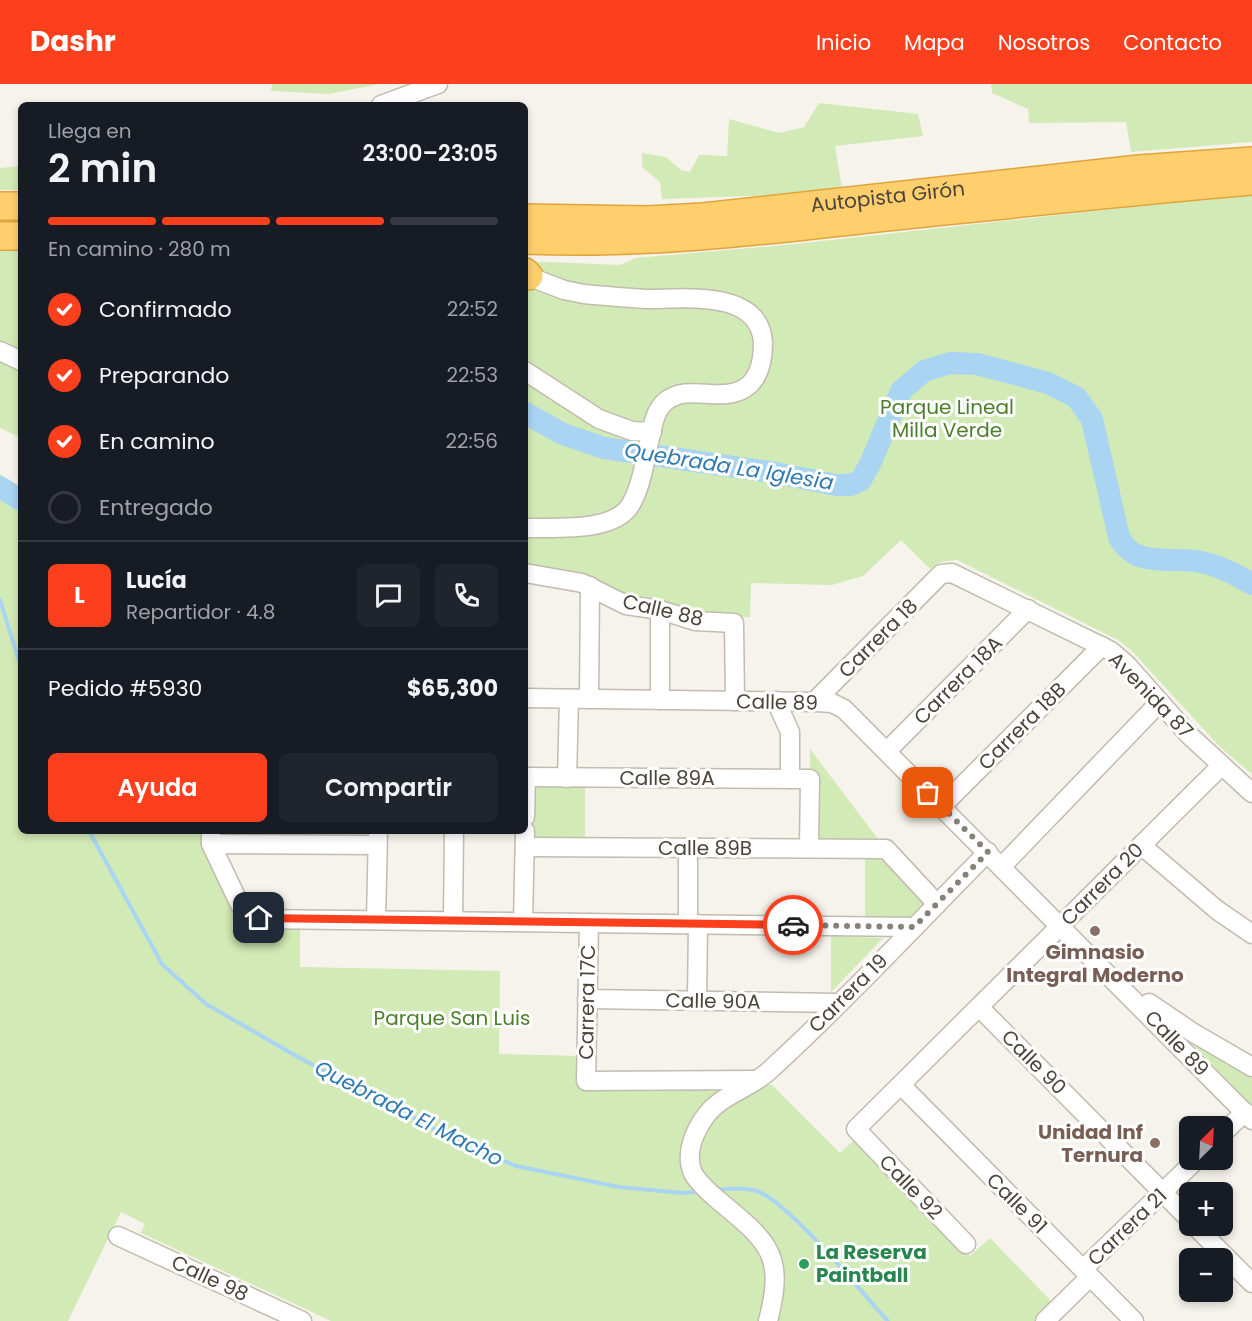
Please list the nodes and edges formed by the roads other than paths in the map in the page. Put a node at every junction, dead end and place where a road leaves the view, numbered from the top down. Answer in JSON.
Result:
{"nodes":[{"id":1,"x":438,"y":84,"type":"edge"},
{"id":2,"x":389,"y":102,"type":"edge"},
{"id":3,"x":1252,"y":161,"type":"edge"},
{"id":4,"x":1252,"y":181,"type":"edge"},
{"id":5,"x":0,"y":206,"type":"edge"},
{"id":6,"x":18,"y":206,"type":"edge"},
{"id":7,"x":0,"y":236,"type":"edge"},
{"id":8,"x":18,"y":236,"type":"edge"},
{"id":9,"x":528,"y":237,"type":"edge"},
{"id":10,"x":528,"y":275,"type":"edge"},
{"id":11,"x":0,"y":351,"type":"edge"},
{"id":12,"x":18,"y":360,"type":"edge"},
{"id":13,"x":528,"y":373,"type":"edge"},
{"id":14,"x":650,"y":438,"type":"junction"},
{"id":15,"x":528,"y":528,"type":"edge"},
{"id":16,"x":528,"y":574,"type":"edge"},
{"id":17,"x":941,"y":574,"type":"joint"},
{"id":18,"x":590,"y":586,"type":"junction"},
{"id":19,"x":660,"y":609,"type":"junction"},
{"id":20,"x":1028,"y":609,"type":"junction"},
{"id":21,"x":1102,"y":646,"type":"junction"},
{"id":22,"x":528,"y":698,"type":"edge"},
{"id":23,"x":568,"y":699,"type":"junction"},
{"id":24,"x":589,"y":699,"type":"junction"},
{"id":25,"x":660,"y":700,"type":"junction"},
{"id":26,"x":735,"y":701,"type":"junction"},
{"id":27,"x":776,"y":701,"type":"junction"},
{"id":28,"x":814,"y":702,"type":"junction"},
{"id":29,"x":1159,"y":703,"type":"junction"},
{"id":30,"x":887,"y":751,"type":"junction"},
{"id":31,"x":1221,"y":766,"type":"junction"},
{"id":32,"x":528,"y":777,"type":"edge"},
{"id":33,"x":567,"y":778,"type":"junction"},
{"id":34,"x":790,"y":779,"type":"junction"},
{"id":35,"x":1252,"y":793,"type":"edge"},
{"id":36,"x":942,"y":806,"type":"junction"},
{"id":37,"x":454,"y":834,"type":"edge"},
{"id":38,"x":211,"y":838,"type":"edge"},
{"id":39,"x":378,"y":838,"type":"edge"},
{"id":40,"x":525,"y":839,"type":"edge"},
{"id":41,"x":1141,"y":845,"type":"junction"},
{"id":42,"x":688,"y":848,"type":"junction"},
{"id":43,"x":809,"y":848,"type":"junction"},
{"id":44,"x":988,"y":852,"type":"junction"},
{"id":45,"x":1002,"y":866,"type":"junction"},
{"id":46,"x":937,"y":904,"type":"junction"},
{"id":47,"x":376,"y":920,"type":"junction"},
{"id":48,"x":453,"y":921,"type":"junction"},
{"id":49,"x":523,"y":922,"type":"junction"},
{"id":50,"x":589,"y":923,"type":"junction"},
{"id":51,"x":693,"y":924,"type":"junction"},
{"id":52,"x":1061,"y":925,"type":"junction"},
{"id":53,"x":914,"y":927,"type":"junction"},
{"id":54,"x":1252,"y":934,"type":"edge"},
{"id":55,"x":1092,"y":957,"type":"junction"},
{"id":56,"x":587,"y":999,"type":"junction"},
{"id":57,"x":697,"y":1000,"type":"junction"},
{"id":58,"x":838,"y":1003,"type":"junction"},
{"id":59,"x":979,"y":1006,"type":"junction"},
{"id":60,"x":1252,"y":1067,"type":"edge"},
{"id":61,"x":692,"y":1080,"type":"junction"},
{"id":62,"x":757,"y":1080,"type":"junction"},
{"id":63,"x":900,"y":1085,"type":"junction"},
{"id":64,"x":709,"y":1112,"type":"junction"},
{"id":65,"x":1248,"y":1116,"type":"edge"},
{"id":66,"x":1233,"y":1126,"type":"edge"},
{"id":67,"x":856,"y":1130,"type":"joint"},
{"id":68,"x":1185,"y":1170,"type":"edge"},
{"id":69,"x":1162,"y":1192,"type":"junction"},
{"id":70,"x":1179,"y":1209,"type":"edge"},
{"id":71,"x":118,"y":1236,"type":"dead end"},
{"id":72,"x":1205,"y":1236,"type":"edge"},
{"id":73,"x":966,"y":1244,"type":"dead end"},
{"id":74,"x":1087,"y":1273,"type":"junction"},
{"id":75,"x":1252,"y":1283,"type":"edge"},
{"id":76,"x":302,"y":1321,"type":"edge"},
{"id":77,"x":768,"y":1321,"type":"edge"},
{"id":78,"x":1045,"y":1321,"type":"edge"},
{"id":79,"x":1134,"y":1321,"type":"edge"}],
"edges":[{"from":1,"to":2,"type":"street"},
{"from":3,"to":9,"type":"highway","name":"Autopista Girón"},
{"from":4,"to":9,"type":"highway","name":"Autopista Girón"},
{"from":5,"to":6,"type":"highway"},
{"from":7,"to":8,"type":"highway"},
{"from":10,"to":14,"type":"street"},
{"from":11,"to":12,"type":"street"},
{"from":13,"to":14,"type":"street"},
{"from":14,"to":15,"type":"street"},
{"from":16,"to":18,"type":"street","name":"Calle 88"},
{"from":17,"to":20,"type":"street","name":"Avenida 87"},
{"from":17,"to":28,"type":"street","name":"Carrera 18"},
{"from":18,"to":19,"type":"street","name":"Calle 88"},
{"from":18,"to":24,"type":"street"},
{"from":19,"to":25,"type":"street"},
{"from":19,"to":26,"type":"street","name":"Calle 88"},
{"from":20,"to":21,"type":"street","name":"Avenida 87"},
{"from":20,"to":30,"type":"street","name":"Carrera 18A"},
{"from":21,"to":29,"type":"street","name":"Avenida 87"},
{"from":21,"to":36,"type":"street","name":"Carrera 18B"},
{"from":22,"to":23,"type":"street","name":"Calle 89"},
{"from":23,"to":24,"type":"street","name":"Calle 89"},
{"from":23,"to":33,"type":"street"},
{"from":24,"to":25,"type":"street","name":"Calle 89"},
{"from":25,"to":26,"type":"street","name":"Calle 89"},
{"from":26,"to":27,"type":"street","name":"Calle 89"},
{"from":27,"to":28,"type":"street","name":"Calle 89"},
{"from":27,"to":34,"type":"street"},
{"from":28,"to":30,"type":"street","name":"Calle 89"},
{"from":29,"to":31,"type":"street","name":"Avenida 87"},
{"from":29,"to":45,"type":"street"},
{"from":30,"to":36,"type":"street","name":"Calle 89"},
{"from":31,"to":35,"type":"street","name":"Avenida 87"},
{"from":31,"to":41,"type":"street","name":"Carrera 20"},
{"from":32,"to":33,"type":"street","name":"Calle 89A"},
{"from":33,"to":34,"type":"street","name":"Calle 89A"},
{"from":34,"to":43,"type":"street","name":"Calle 89A"},
{"from":36,"to":44,"type":"street","name":"Calle 89"},
{"from":37,"to":48,"type":"street"},
{"from":38,"to":39,"type":"street"},
{"from":38,"to":47,"type":"street"},
{"from":39,"to":47,"type":"street"},
{"from":40,"to":42,"type":"street","name":"Calle 89B"},
{"from":40,"to":49,"type":"street"},
{"from":41,"to":52,"type":"street","name":"Carrera 20"},
{"from":41,"to":54,"type":"street"},
{"from":42,"to":43,"type":"street","name":"Calle 89B"},
{"from":42,"to":51,"type":"street"},
{"from":43,"to":46,"type":"street","name":"Calle 89B"},
{"from":44,"to":45,"type":"street","name":"Calle 89"},
{"from":44,"to":46,"type":"street","name":"Carrera 19"},
{"from":45,"to":52,"type":"street","name":"Calle 89"},
{"from":46,"to":53,"type":"street","name":"Carrera 19"},
{"from":47,"to":48,"type":"street"},
{"from":48,"to":49,"type":"street"},
{"from":49,"to":50,"type":"street"},
{"from":50,"to":51,"type":"street"},
{"from":50,"to":56,"type":"street","name":"Carrera 17C"},
{"from":51,"to":53,"type":"street"},
{"from":51,"to":57,"type":"street"},
{"from":52,"to":55,"type":"street","name":"Calle 89"},
{"from":52,"to":59,"type":"street","name":"Carrera 20"},
{"from":53,"to":58,"type":"street","name":"Carrera 19"},
{"from":55,"to":60,"type":"street"},
{"from":55,"to":65,"type":"street","name":"Calle 89"},
{"from":56,"to":57,"type":"street","name":"Calle 90A"},
{"from":56,"to":61,"type":"street","name":"Carrera 17C"},
{"from":57,"to":58,"type":"street","name":"Calle 90A"},
{"from":58,"to":62,"type":"street","name":"Carrera 19"},
{"from":59,"to":63,"type":"street","name":"Carrera 20"},
{"from":59,"to":69,"type":"street","name":"Calle 90"},
{"from":61,"to":62,"type":"street"},
{"from":61,"to":64,"type":"street"},
{"from":62,"to":64,"type":"street","name":"Carrera 19"},
{"from":63,"to":67,"type":"street","name":"Carrera 20"},
{"from":63,"to":74,"type":"street","name":"Calle 91"},
{"from":64,"to":77,"type":"street"},
{"from":65,"to":66,"type":"street"},
{"from":67,"to":73,"type":"street","name":"Calle 92"},
{"from":68,"to":69,"type":"street","name":"Carrera 21"},
{"from":69,"to":70,"type":"street","name":"Calle 90"},
{"from":69,"to":74,"type":"street","name":"Carrera 21"},
{"from":71,"to":76,"type":"street","name":"Calle 98"},
{"from":72,"to":75,"type":"street"},
{"from":74,"to":78,"type":"street","name":"Carrera 21"},
{"from":74,"to":79,"type":"street","name":"Calle 91"}]}
